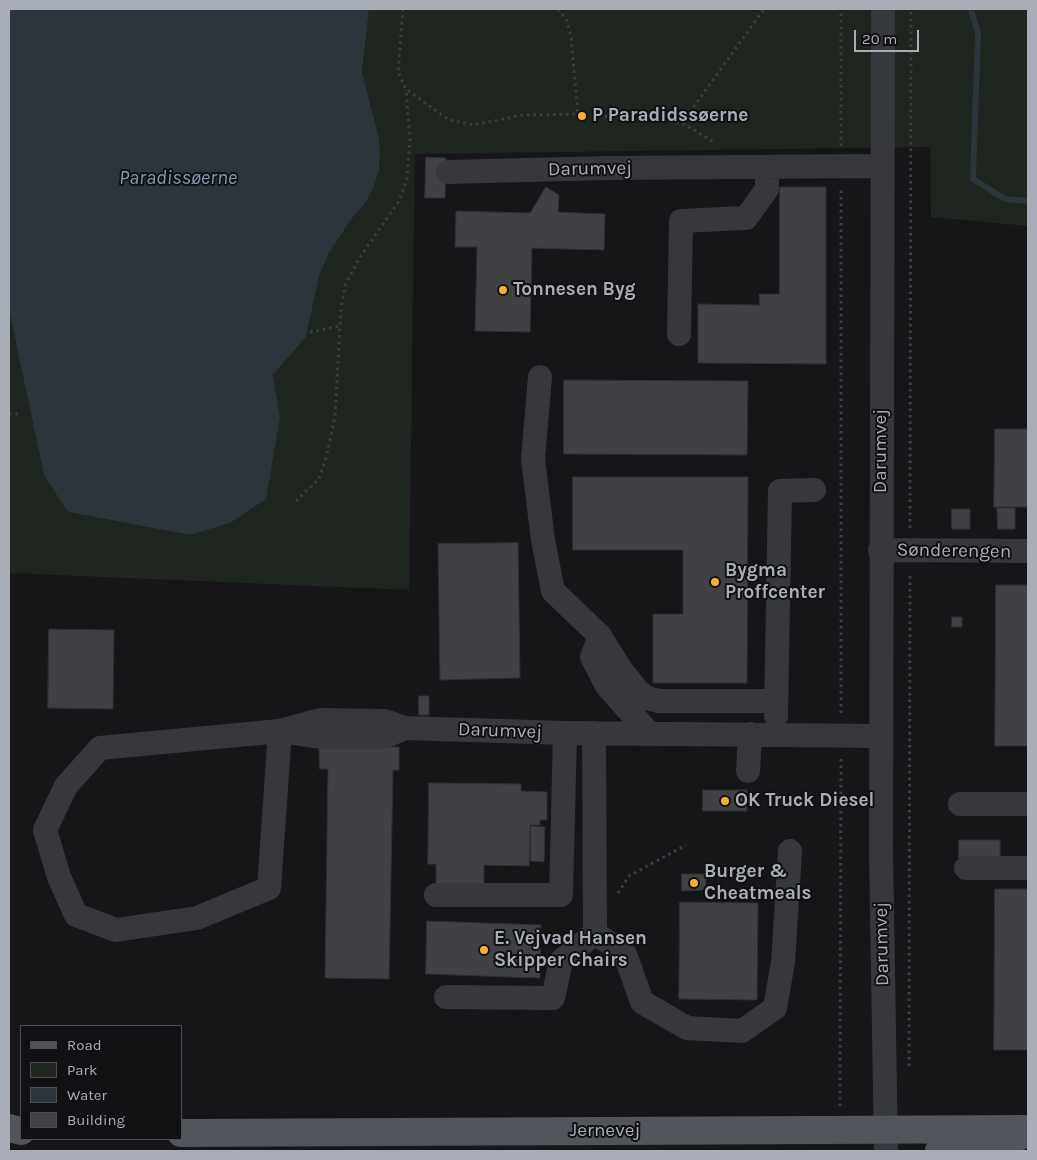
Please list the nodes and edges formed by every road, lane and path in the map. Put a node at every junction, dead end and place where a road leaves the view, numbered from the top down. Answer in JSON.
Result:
{"nodes":[{"id":1,"x":403,"y":9,"type":"edge"},
{"id":2,"x":558,"y":9,"type":"edge"},
{"id":3,"x":764,"y":9,"type":"edge"},
{"id":4,"x":841,"y":9,"type":"edge"},
{"id":5,"x":882,"y":9,"type":"edge"},
{"id":6,"x":406,"y":89,"type":"junction"},
{"id":7,"x":578,"y":114,"type":"junction"},
{"id":8,"x":682,"y":123,"type":"junction"},
{"id":9,"x":841,"y":166,"type":"junction"},
{"id":10,"x":882,"y":166,"type":"junction"},
{"id":11,"x":726,"y":167,"type":"junction"},
{"id":12,"x":767,"y":167,"type":"junction"},
{"id":13,"x":448,"y":172,"type":"dead end"},
{"id":14,"x":340,"y":326,"type":"junction"},
{"id":15,"x":310,"y":332,"type":"dead end"},
{"id":16,"x":679,"y":334,"type":"dead end"},
{"id":17,"x":540,"y":377,"type":"dead end"},
{"id":18,"x":9,"y":414,"type":"edge"},
{"id":19,"x":20,"y":414,"type":"dead end"},
{"id":20,"x":814,"y":490,"type":"dead end"},
{"id":21,"x":296,"y":501,"type":"dead end"},
{"id":22,"x":880,"y":550,"type":"junction"},
{"id":23,"x":1028,"y":551,"type":"edge"},
{"id":24,"x":600,"y":636,"type":"junction"},
{"id":25,"x":776,"y":701,"type":"junction"},
{"id":26,"x":280,"y":731,"type":"junction"},
{"id":27,"x":565,"y":733,"type":"junction"},
{"id":28,"x":594,"y":733,"type":"junction"},
{"id":29,"x":649,"y":733,"type":"junction"},
{"id":30,"x":750,"y":734,"type":"junction"},
{"id":31,"x":777,"y":735,"type":"junction"},
{"id":32,"x":841,"y":736,"type":"junction"},
{"id":33,"x":880,"y":736,"type":"junction"},
{"id":34,"x":748,"y":771,"type":"dead end"},
{"id":35,"x":960,"y":804,"type":"dead end"},
{"id":36,"x":1028,"y":804,"type":"edge"},
{"id":37,"x":686,"y":846,"type":"dead end"},
{"id":38,"x":790,"y":851,"type":"dead end"},
{"id":39,"x":966,"y":868,"type":"dead end"},
{"id":40,"x":1028,"y":868,"type":"edge"},
{"id":41,"x":436,"y":895,"type":"dead end"},
{"id":42,"x":614,"y":899,"type":"dead end"},
{"id":43,"x":595,"y":933,"type":"junction"},
{"id":44,"x":446,"y":997,"type":"dead end"},
{"id":45,"x":1028,"y":1129,"type":"edge"},
{"id":46,"x":840,"y":1130,"type":"junction"},
{"id":47,"x":182,"y":1133,"type":"edge"},
{"id":48,"x":1028,"y":1133,"type":"edge"},
{"id":49,"x":881,"y":1144,"type":"edge"},
{"id":50,"x":938,"y":1151,"type":"edge"}],
"edges":[{"from":1,"to":6,"type":"path"},
{"from":2,"to":7,"type":"path"},
{"from":3,"to":8,"type":"path"},
{"from":4,"to":9,"type":"path"},
{"from":5,"to":10,"type":"street","name":"Darumvej"},
{"from":6,"to":7,"type":"path"},
{"from":6,"to":14,"type":"path"},
{"from":7,"to":8,"type":"path"},
{"from":8,"to":11,"type":"path"},
{"from":9,"to":10,"type":"street","name":"Darumvej"},
{"from":9,"to":12,"type":"street","name":"Darumvej"},
{"from":9,"to":32,"type":"path"},
{"from":10,"to":22,"type":"street","name":"Darumvej"},
{"from":11,"to":12,"type":"street","name":"Darumvej"},
{"from":11,"to":13,"type":"street","name":"Darumvej"},
{"from":12,"to":16,"type":"street"},
{"from":14,"to":15,"type":"path"},
{"from":14,"to":21,"type":"path"},
{"from":17,"to":24,"type":"street"},
{"from":18,"to":19,"type":"path"},
{"from":20,"to":25,"type":"street"},
{"from":22,"to":23,"type":"street","name":"Sønderengen"},
{"from":22,"to":33,"type":"street","name":"Darumvej"},
{"from":24,"to":25,"type":"street"},
{"from":24,"to":29,"type":"street"},
{"from":25,"to":31,"type":"street"},
{"from":26,"to":26,"type":"street","name":"Darumvej"},
{"from":26,"to":27,"type":"street","name":"Darumvej"},
{"from":27,"to":28,"type":"street","name":"Darumvej"},
{"from":27,"to":41,"type":"street"},
{"from":28,"to":29,"type":"street","name":"Darumvej"},
{"from":28,"to":43,"type":"street"},
{"from":29,"to":30,"type":"street","name":"Darumvej"},
{"from":30,"to":31,"type":"street","name":"Darumvej"},
{"from":30,"to":34,"type":"street"},
{"from":31,"to":32,"type":"street","name":"Darumvej"},
{"from":32,"to":33,"type":"street","name":"Darumvej"},
{"from":32,"to":46,"type":"path"},
{"from":33,"to":49,"type":"street","name":"Darumvej"},
{"from":35,"to":36,"type":"street"},
{"from":37,"to":42,"type":"path"},
{"from":38,"to":43,"type":"street"},
{"from":39,"to":40,"type":"street"},
{"from":43,"to":44,"type":"street"},
{"from":45,"to":49,"type":"main road","name":"Jernevej"},
{"from":46,"to":47,"type":"main road","name":"Jernevej"},
{"from":46,"to":49,"type":"main road","name":"Jernevej"},
{"from":48,"to":50,"type":"main road"}]}
